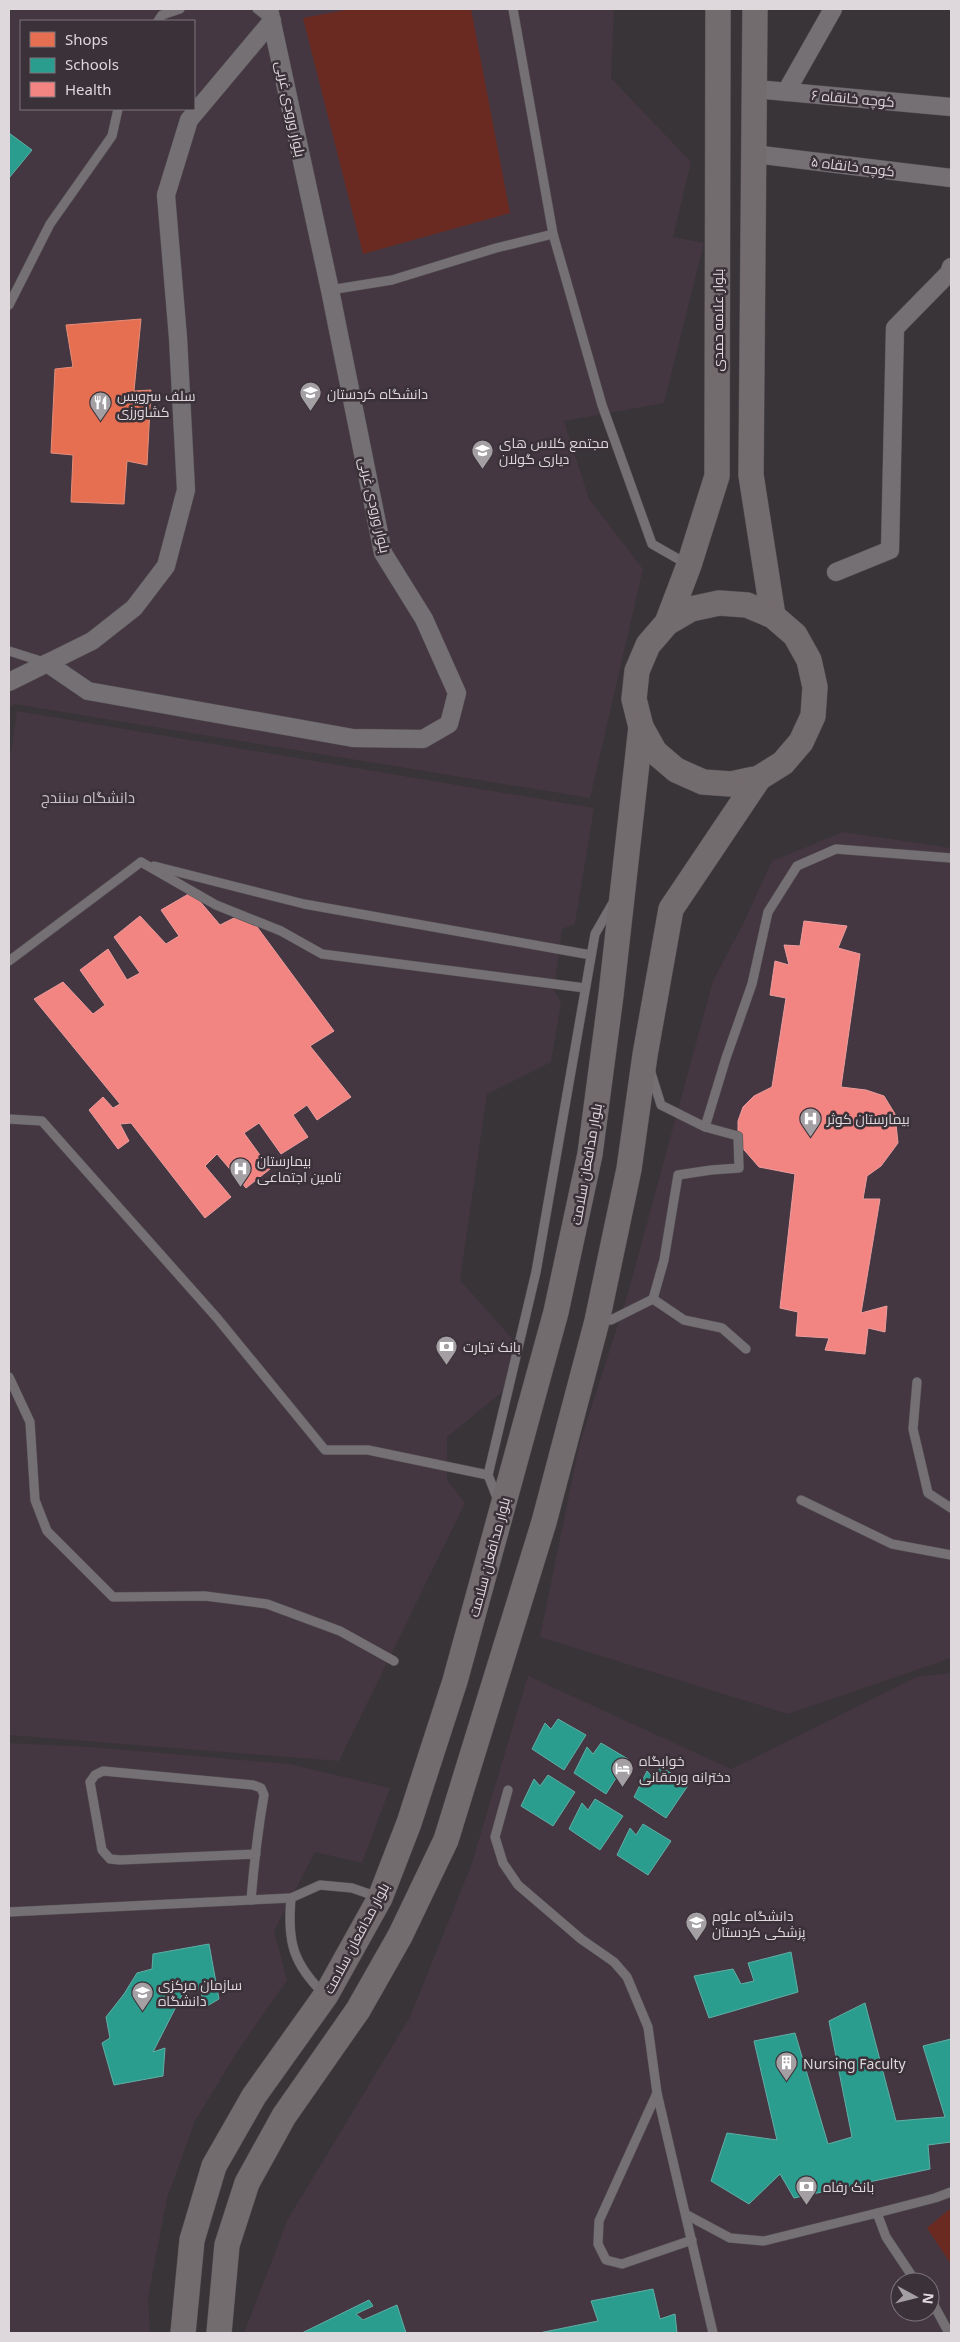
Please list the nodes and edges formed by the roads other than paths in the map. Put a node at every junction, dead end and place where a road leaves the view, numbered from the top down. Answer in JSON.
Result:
{"nodes":[{"id":1,"x":180,"y":9,"type":"edge"},
{"id":2,"x":257,"y":9,"type":"edge"},
{"id":3,"x":513,"y":9,"type":"edge"},
{"id":4,"x":718,"y":9,"type":"edge"},
{"id":5,"x":755,"y":9,"type":"edge"},
{"id":6,"x":833,"y":9,"type":"edge"},
{"id":7,"x":271,"y":15,"type":"edge"},
{"id":8,"x":159,"y":20,"type":"edge"},
{"id":9,"x":754,"y":89,"type":"junction"},
{"id":10,"x":786,"y":92,"type":"junction"},
{"id":11,"x":951,"y":106,"type":"edge"},
{"id":12,"x":118,"y":110,"type":"edge"},
{"id":13,"x":754,"y":154,"type":"junction"},
{"id":14,"x":951,"y":178,"type":"edge"},
{"id":15,"x":553,"y":234,"type":"junction"},
{"id":16,"x":951,"y":267,"type":"edge"},
{"id":17,"x":19,"y":283,"type":"junction"},
{"id":18,"x":9,"y":286,"type":"edge"},
{"id":19,"x":330,"y":290,"type":"junction"},
{"id":20,"x":9,"y":305,"type":"edge"},
{"id":21,"x":689,"y":565,"type":"junction"},
{"id":22,"x":836,"y":572,"type":"dead end"},
{"id":23,"x":773,"y":616,"type":"junction"},
{"id":24,"x":667,"y":624,"type":"junction"},
{"id":25,"x":9,"y":651,"type":"edge"},
{"id":26,"x":47,"y":663,"type":"junction"},
{"id":27,"x":9,"y":682,"type":"edge"},
{"id":28,"x":640,"y":727,"type":"junction"},
{"id":29,"x":758,"y":778,"type":"junction"},
{"id":30,"x":951,"y":858,"type":"edge"},
{"id":31,"x":142,"y":862,"type":"junction"},
{"id":32,"x":622,"y":885,"type":"junction"},
{"id":33,"x":591,"y":955,"type":"junction"},
{"id":34,"x":9,"y":961,"type":"edge"},
{"id":35,"x":585,"y":988,"type":"junction"},
{"id":36,"x":645,"y":1055,"type":"junction"},
{"id":37,"x":9,"y":1120,"type":"edge"},
{"id":38,"x":706,"y":1127,"type":"junction"},
{"id":39,"x":653,"y":1299,"type":"junction"},
{"id":40,"x":597,"y":1321,"type":"junction"},
{"id":41,"x":746,"y":1349,"type":"dead end"},
{"id":42,"x":9,"y":1378,"type":"edge"},
{"id":43,"x":917,"y":1382,"type":"dead end"},
{"id":44,"x":488,"y":1475,"type":"junction"},
{"id":45,"x":801,"y":1500,"type":"dead end"},
{"id":46,"x":951,"y":1508,"type":"edge"},
{"id":47,"x":502,"y":1510,"type":"junction"},
{"id":48,"x":951,"y":1555,"type":"edge"},
{"id":49,"x":394,"y":1661,"type":"dead end"},
{"id":50,"x":508,"y":1790,"type":"dead end"},
{"id":51,"x":256,"y":1854,"type":"junction"},
{"id":52,"x":291,"y":1898,"type":"junction"},
{"id":53,"x":380,"y":1898,"type":"junction"},
{"id":54,"x":251,"y":1900,"type":"junction"},
{"id":55,"x":9,"y":1910,"type":"edge"},
{"id":56,"x":326,"y":1995,"type":"junction"},
{"id":57,"x":657,"y":2093,"type":"junction"},
{"id":58,"x":951,"y":2192,"type":"edge"},
{"id":59,"x":877,"y":2212,"type":"junction"},
{"id":60,"x":687,"y":2215,"type":"junction"},
{"id":61,"x":692,"y":2240,"type":"junction"},
{"id":62,"x":909,"y":2272,"type":"edge"},
{"id":63,"x":940,"y":2316,"type":"edge"},
{"id":64,"x":183,"y":2333,"type":"edge"},
{"id":65,"x":219,"y":2333,"type":"edge"},
{"id":66,"x":713,"y":2333,"type":"edge"},
{"id":67,"x":949,"y":2333,"type":"edge"}],
"edges":[{"from":1,"to":8,"type":"lane"},
{"from":2,"to":7,"type":"lane"},
{"from":3,"to":15,"type":"lane"},
{"from":4,"to":21,"type":"main road","name":"بلوار علامه حمدی"},
{"from":5,"to":9,"type":"main road"},
{"from":6,"to":10,"type":"street"},
{"from":7,"to":19,"type":"street","name":"بلوار ورودی غربی"},
{"from":7,"to":26,"type":"street"},
{"from":9,"to":10,"type":"street","name":"کوچه خانقاه ۶"},
{"from":9,"to":13,"type":"main road"},
{"from":10,"to":11,"type":"street","name":"کوچه خانقاه ۶"},
{"from":12,"to":17,"type":"lane"},
{"from":13,"to":14,"type":"street","name":"کوچه خانقاه ۵"},
{"from":13,"to":23,"type":"main road"},
{"from":15,"to":19,"type":"lane"},
{"from":15,"to":21,"type":"lane"},
{"from":16,"to":22,"type":"street"},
{"from":17,"to":18,"type":"lane"},
{"from":17,"to":20,"type":"lane"},
{"from":19,"to":26,"type":"street","name":"بلوار ورودی غربی"},
{"from":21,"to":24,"type":"main road","name":"بلوار علامه حمدی"},
{"from":23,"to":24,"type":"main road"},
{"from":23,"to":29,"type":"main road"},
{"from":24,"to":28,"type":"main road"},
{"from":25,"to":26,"type":"lane"},
{"from":26,"to":27,"type":"street"},
{"from":28,"to":29,"type":"main road"},
{"from":28,"to":32,"type":"main road","name":"بلوار مدافعان سلامت"},
{"from":29,"to":36,"type":"main road"},
{"from":30,"to":38,"type":"lane"},
{"from":31,"to":33,"type":"lane"},
{"from":31,"to":34,"type":"lane"},
{"from":31,"to":35,"type":"lane"},
{"from":32,"to":33,"type":"lane"},
{"from":32,"to":47,"type":"main road","name":"بلوار مدافعان سلامت"},
{"from":33,"to":35,"type":"lane"},
{"from":35,"to":44,"type":"lane"},
{"from":36,"to":38,"type":"lane"},
{"from":36,"to":40,"type":"main road"},
{"from":37,"to":44,"type":"lane"},
{"from":38,"to":39,"type":"lane"},
{"from":39,"to":40,"type":"lane"},
{"from":39,"to":41,"type":"lane"},
{"from":40,"to":65,"type":"main road"},
{"from":42,"to":49,"type":"lane"},
{"from":43,"to":46,"type":"lane"},
{"from":44,"to":47,"type":"lane"},
{"from":45,"to":48,"type":"lane"},
{"from":47,"to":53,"type":"main road","name":"بلوار مدافعان سلامت"},
{"from":50,"to":57,"type":"lane"},
{"from":51,"to":51,"type":"lane"},
{"from":51,"to":54,"type":"lane"},
{"from":52,"to":53,"type":"lane"},
{"from":52,"to":54,"type":"lane"},
{"from":52,"to":56,"type":"lane"},
{"from":53,"to":56,"type":"main road","name":"بلوار مدافعان سلامت"},
{"from":54,"to":55,"type":"lane"},
{"from":56,"to":64,"type":"main road","name":"بلوار مدافعان سلامت"},
{"from":57,"to":60,"type":"lane"},
{"from":57,"to":61,"type":"lane"},
{"from":58,"to":59,"type":"lane"},
{"from":59,"to":60,"type":"lane"},
{"from":59,"to":62,"type":"lane"},
{"from":60,"to":61,"type":"lane"},
{"from":61,"to":66,"type":"lane"},
{"from":63,"to":67,"type":"lane"}]}
